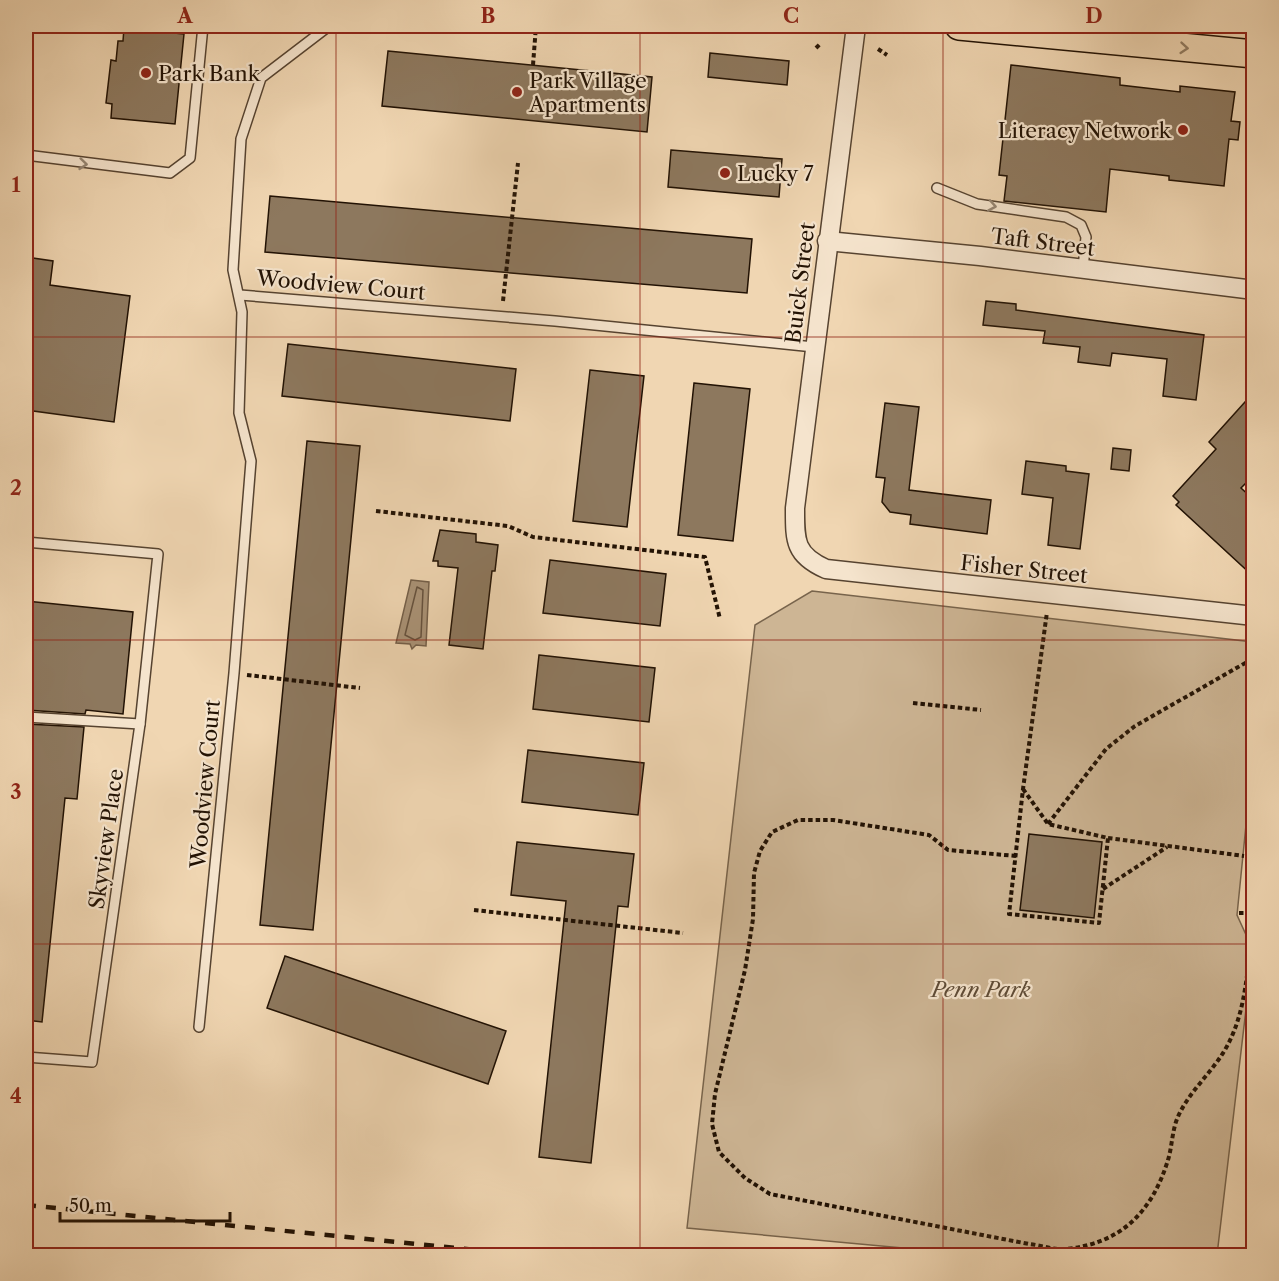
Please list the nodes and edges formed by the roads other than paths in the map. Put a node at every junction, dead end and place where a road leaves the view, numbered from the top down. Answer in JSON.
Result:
{"nodes":[{"id":1,"x":203,"y":26,"type":"edge"},
{"id":2,"x":329,"y":26,"type":"edge"},
{"id":3,"x":856,"y":26,"type":"edge"},
{"id":4,"x":958,"y":26,"type":"edge"},
{"id":5,"x":1151,"y":35,"type":"edge"},
{"id":6,"x":1254,"y":54,"type":"edge"},
{"id":7,"x":26,"y":155,"type":"edge"},
{"id":8,"x":937,"y":188,"type":"dead end"},
{"id":9,"x":827,"y":241,"type":"junction"},
{"id":10,"x":1083,"y":269,"type":"junction"},
{"id":11,"x":1254,"y":290,"type":"edge"},
{"id":12,"x":240,"y":295,"type":"junction"},
{"id":13,"x":814,"y":347,"type":"junction"},
{"id":14,"x":26,"y":542,"type":"edge"},
{"id":15,"x":798,"y":546,"type":"joint"},
{"id":16,"x":1254,"y":616,"type":"edge"},
{"id":17,"x":26,"y":717,"type":"edge"},
{"id":18,"x":140,"y":724,"type":"junction"},
{"id":19,"x":199,"y":1027,"type":"dead end"},
{"id":20,"x":26,"y":1057,"type":"edge"}],
"edges":[{"from":7,"to":1,"type":"lane","one_way":true},
{"from":2,"to":12,"type":"lane"},
{"from":3,"to":9,"type":"street","name":"Buick Street"},
{"from":4,"to":5,"type":"main road"},
{"from":5,"to":6,"type":"main road","one_way":true},
{"from":8,"to":10,"type":"lane","one_way":true},
{"from":9,"to":10,"type":"street","name":"Taft Street"},
{"from":9,"to":13,"type":"street","name":"Buick Street"},
{"from":10,"to":11,"type":"street","name":"Taft Street"},
{"from":12,"to":13,"type":"lane","name":"Woodview Court"},
{"from":12,"to":19,"type":"lane","name":"Woodview Court"},
{"from":13,"to":15,"type":"street","name":"Buick Street"},
{"from":14,"to":18,"type":"lane","name":"Skyview Place"},
{"from":15,"to":16,"type":"street","name":"Fisher Street"},
{"from":17,"to":18,"type":"lane"},
{"from":18,"to":20,"type":"lane","name":"Skyview Place"}]}
